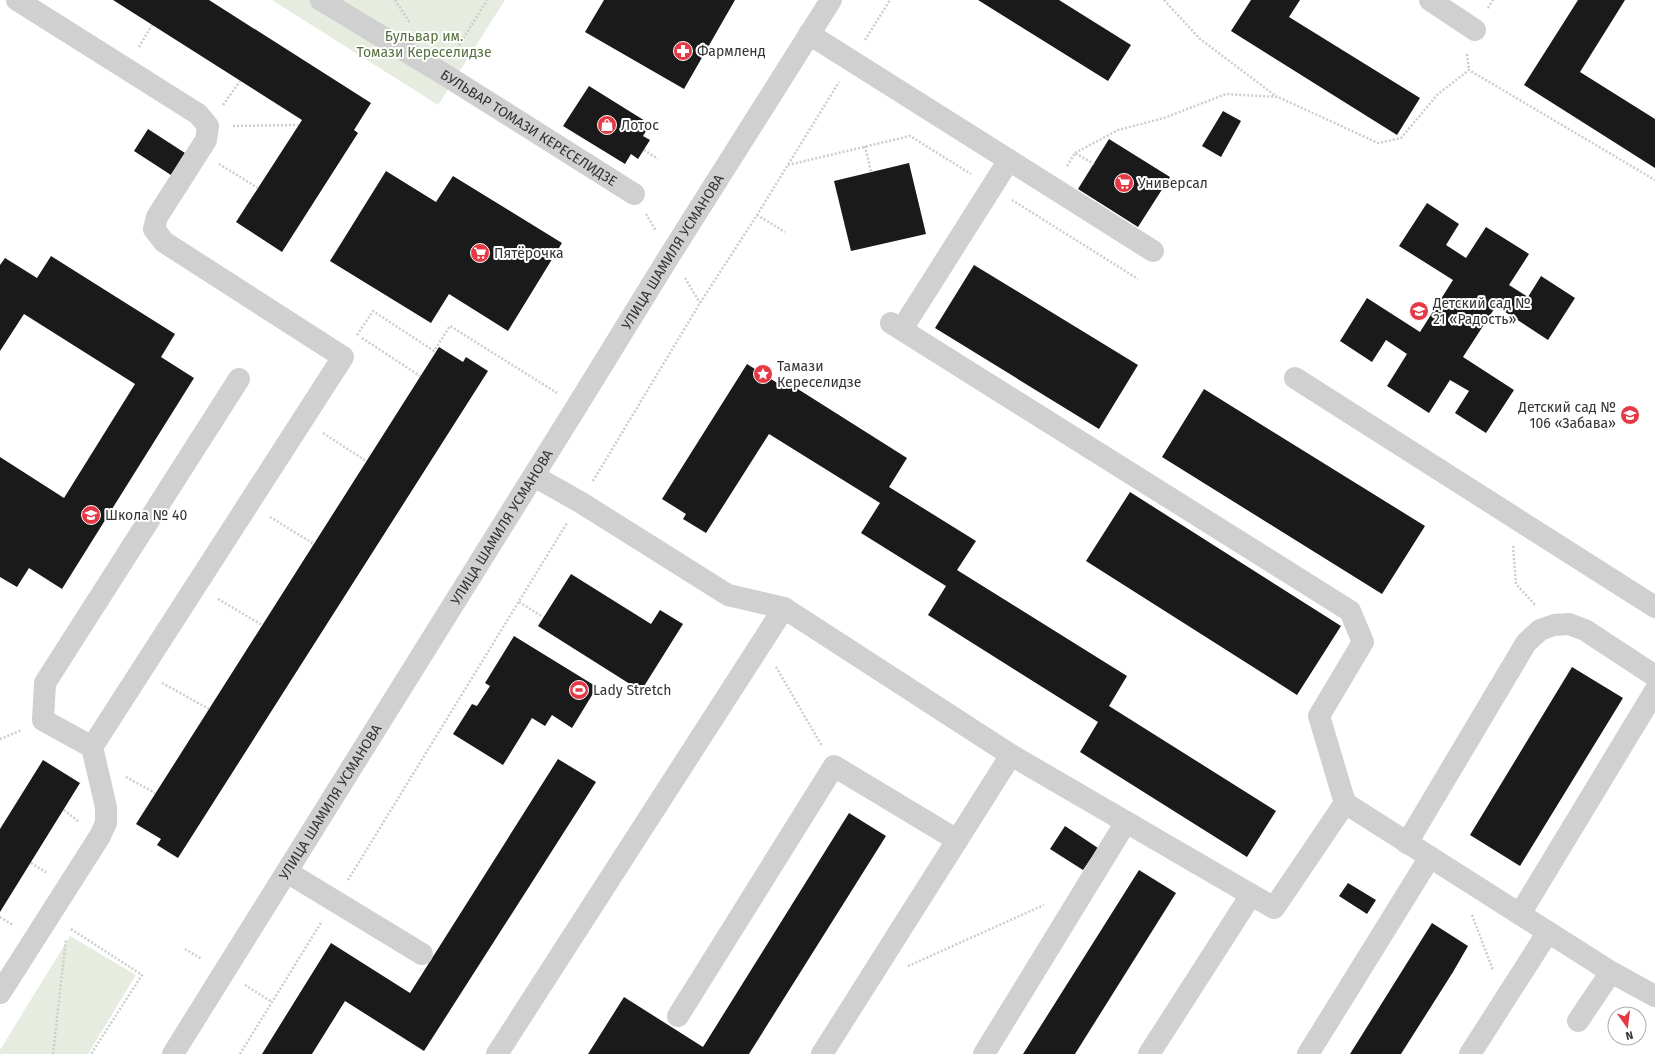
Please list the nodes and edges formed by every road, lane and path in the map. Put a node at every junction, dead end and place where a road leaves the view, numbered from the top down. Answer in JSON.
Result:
{"nodes":[{"id":1,"x":17,"y":0,"type":"edge"},
{"id":2,"x":321,"y":0,"type":"edge"},
{"id":3,"x":488,"y":0,"type":"edge"},
{"id":4,"x":831,"y":0,"type":"edge"},
{"id":5,"x":890,"y":0,"type":"edge"},
{"id":6,"x":1164,"y":0,"type":"edge"},
{"id":7,"x":1430,"y":0,"type":"edge"},
{"id":8,"x":1475,"y":30,"type":"dead end"},
{"id":9,"x":810,"y":34,"type":"junction"},
{"id":10,"x":852,"y":61,"type":"junction"},
{"id":11,"x":442,"y":73,"type":"junction"},
{"id":12,"x":1278,"y":97,"type":"junction"},
{"id":13,"x":298,"y":125,"type":"dead end"},
{"id":14,"x":208,"y":126,"type":"junction"},
{"id":15,"x":865,"y":146,"type":"dead end"},
{"id":16,"x":644,"y":150,"type":"dead end"},
{"id":17,"x":199,"y":152,"type":"junction"},
{"id":18,"x":1075,"y":153,"type":"junction"},
{"id":19,"x":658,"y":159,"type":"dead end"},
{"id":20,"x":1009,"y":160,"type":"junction"},
{"id":21,"x":1094,"y":164,"type":"dead end"},
{"id":22,"x":871,"y":172,"type":"dead end"},
{"id":23,"x":1655,"y":180,"type":"edge"},
{"id":24,"x":258,"y":188,"type":"dead end"},
{"id":25,"x":1053,"y":188,"type":"junction"},
{"id":26,"x":634,"y":194,"type":"dead end"},
{"id":27,"x":757,"y":215,"type":"junction"},
{"id":28,"x":785,"y":232,"type":"dead end"},
{"id":29,"x":1153,"y":251,"type":"dead end"},
{"id":30,"x":357,"y":336,"type":"junction"},
{"id":31,"x":343,"y":357,"type":"junction"},
{"id":32,"x":420,"y":376,"type":"dead end"},
{"id":33,"x":1295,"y":378,"type":"dead end"},
{"id":34,"x":239,"y":379,"type":"dead end"},
{"id":35,"x":577,"y":406,"type":"junction"},
{"id":36,"x":303,"y":419,"type":"junction"},
{"id":37,"x":366,"y":461,"type":"dead end"},
{"id":38,"x":534,"y":476,"type":"junction"},
{"id":39,"x":580,"y":502,"type":"junction"},
{"id":40,"x":249,"y":504,"type":"junction"},
{"id":41,"x":1510,"y":514,"type":"junction"},
{"id":42,"x":314,"y":544,"type":"dead end"},
{"id":43,"x":196,"y":586,"type":"junction"},
{"id":44,"x":519,"y":602,"type":"junction"},
{"id":45,"x":1655,"y":607,"type":"edge"},
{"id":46,"x":784,"y":608,"type":"junction"},
{"id":47,"x":543,"y":618,"type":"dead end"},
{"id":48,"x":262,"y":625,"type":"dead end"},
{"id":49,"x":1554,"y":625,"type":"junction"},
{"id":50,"x":762,"y":642,"type":"junction"},
{"id":51,"x":141,"y":671,"type":"junction"},
{"id":52,"x":1655,"y":676,"type":"edge"},
{"id":53,"x":1655,"y":691,"type":"edge"},
{"id":54,"x":209,"y":709,"type":"dead end"},
{"id":55,"x":92,"y":747,"type":"junction"},
{"id":56,"x":1011,"y":755,"type":"junction"},
{"id":57,"x":834,"y":766,"type":"junction"},
{"id":58,"x":1345,"y":803,"type":"junction"},
{"id":59,"x":1126,"y":822,"type":"junction"},
{"id":60,"x":957,"y":840,"type":"junction"},
{"id":61,"x":1407,"y":843,"type":"junction"},
{"id":62,"x":1430,"y":857,"type":"junction"},
{"id":63,"x":287,"y":872,"type":"junction"},
{"id":64,"x":1251,"y":895,"type":"junction"},
{"id":65,"x":335,"y":900,"type":"junction"},
{"id":66,"x":1051,"y":902,"type":"dead end"},
{"id":67,"x":56,"y":905,"type":"junction"},
{"id":68,"x":1470,"y":909,"type":"dead end"},
{"id":69,"x":1520,"y":914,"type":"junction"},
{"id":70,"x":67,"y":927,"type":"junction"},
{"id":71,"x":1548,"y":932,"type":"junction"},
{"id":72,"x":422,"y":954,"type":"dead end"},
{"id":73,"x":901,"y":970,"type":"dead end"},
{"id":74,"x":1611,"y":972,"type":"junction"},
{"id":75,"x":0,"y":993,"type":"edge"},
{"id":76,"x":1655,"y":996,"type":"edge"},
{"id":77,"x":1504,"y":1001,"type":"junction"},
{"id":78,"x":678,"y":1016,"type":"dead end"},
{"id":79,"x":1578,"y":1021,"type":"dead end"},
{"id":80,"x":53,"y":1054,"type":"edge"},
{"id":81,"x":91,"y":1054,"type":"edge"},
{"id":82,"x":173,"y":1054,"type":"edge"},
{"id":83,"x":240,"y":1054,"type":"edge"},
{"id":84,"x":497,"y":1054,"type":"edge"},
{"id":85,"x":822,"y":1054,"type":"edge"},
{"id":86,"x":984,"y":1054,"type":"edge"},
{"id":87,"x":1149,"y":1054,"type":"edge"},
{"id":88,"x":1308,"y":1054,"type":"edge"},
{"id":89,"x":1470,"y":1054,"type":"edge"}],
"edges":[{"from":1,"to":14,"type":"street"},
{"from":2,"to":11,"type":"street","name":"БУЛЬВАР ТОМАЗИ КЕРЕСЕЛИДЗЕ"},
{"from":3,"to":11,"type":"path"},
{"from":4,"to":9,"type":"street","name":"УЛИЦА ШАМИЛЯ УСМАНОВА"},
{"from":5,"to":10,"type":"path"},
{"from":6,"to":12,"type":"path"},
{"from":7,"to":8,"type":"street"},
{"from":9,"to":10,"type":"street"},
{"from":9,"to":35,"type":"street","name":"УЛИЦА ШАМИЛЯ УСМАНОВА"},
{"from":10,"to":20,"type":"street"},
{"from":10,"to":27,"type":"path"},
{"from":11,"to":26,"type":"street","name":"БУЛЬВАР ТОМАЗИ КЕРЕСЕЛИДЗЕ"},
{"from":12,"to":18,"type":"path"},
{"from":12,"to":23,"type":"path"},
{"from":13,"to":14,"type":"path"},
{"from":14,"to":17,"type":"street"},
{"from":15,"to":22,"type":"path"},
{"from":16,"to":19,"type":"path"},
{"from":17,"to":24,"type":"path"},
{"from":17,"to":31,"type":"street"},
{"from":18,"to":21,"type":"path"},
{"from":18,"to":25,"type":"path"},
{"from":20,"to":25,"type":"street"},
{"from":20,"to":58,"type":"street"},
{"from":25,"to":29,"type":"street"},
{"from":27,"to":28,"type":"path"},
{"from":27,"to":39,"type":"path"},
{"from":30,"to":31,"type":"path"},
{"from":30,"to":32,"type":"path"},
{"from":30,"to":35,"type":"path"},
{"from":31,"to":36,"type":"street"},
{"from":33,"to":41,"type":"street"},
{"from":34,"to":55,"type":"street"},
{"from":35,"to":38,"type":"street","name":"УЛИЦА ШАМИЛЯ УСМАНОВА"},
{"from":36,"to":37,"type":"path"},
{"from":36,"to":40,"type":"street"},
{"from":38,"to":39,"type":"street"},
{"from":38,"to":63,"type":"street","name":"УЛИЦА ШАМИЛЯ УСМАНОВА"},
{"from":39,"to":44,"type":"path"},
{"from":39,"to":46,"type":"street"},
{"from":40,"to":42,"type":"path"},
{"from":40,"to":43,"type":"street"},
{"from":41,"to":45,"type":"street"},
{"from":41,"to":49,"type":"path"},
{"from":43,"to":48,"type":"path"},
{"from":43,"to":51,"type":"street"},
{"from":44,"to":47,"type":"path"},
{"from":44,"to":65,"type":"path"},
{"from":46,"to":50,"type":"street"},
{"from":46,"to":56,"type":"street"},
{"from":49,"to":52,"type":"street"},
{"from":49,"to":61,"type":"street"},
{"from":50,"to":57,"type":"path"},
{"from":50,"to":84,"type":"street"},
{"from":51,"to":54,"type":"path"},
{"from":51,"to":55,"type":"street"},
{"from":53,"to":69,"type":"street"},
{"from":55,"to":67,"type":"street"},
{"from":56,"to":59,"type":"street"},
{"from":56,"to":60,"type":"street"},
{"from":57,"to":60,"type":"street"},
{"from":57,"to":78,"type":"street"},
{"from":58,"to":61,"type":"street"},
{"from":58,"to":64,"type":"street"},
{"from":59,"to":64,"type":"street"},
{"from":59,"to":86,"type":"street"},
{"from":60,"to":85,"type":"street"},
{"from":61,"to":62,"type":"street"},
{"from":62,"to":69,"type":"street"},
{"from":62,"to":88,"type":"street"},
{"from":63,"to":65,"type":"street"},
{"from":63,"to":82,"type":"street","name":"УЛИЦА ШАМИЛЯ УСМАНОВА"},
{"from":64,"to":87,"type":"street"},
{"from":65,"to":72,"type":"street"},
{"from":65,"to":83,"type":"path"},
{"from":66,"to":73,"type":"path"},
{"from":67,"to":70,"type":"path"},
{"from":67,"to":75,"type":"street"},
{"from":68,"to":77,"type":"path"},
{"from":69,"to":71,"type":"street"},
{"from":70,"to":80,"type":"path"},
{"from":70,"to":81,"type":"path"},
{"from":71,"to":74,"type":"street"},
{"from":71,"to":77,"type":"street"},
{"from":74,"to":76,"type":"street"},
{"from":74,"to":79,"type":"street"},
{"from":77,"to":89,"type":"street"}]}
